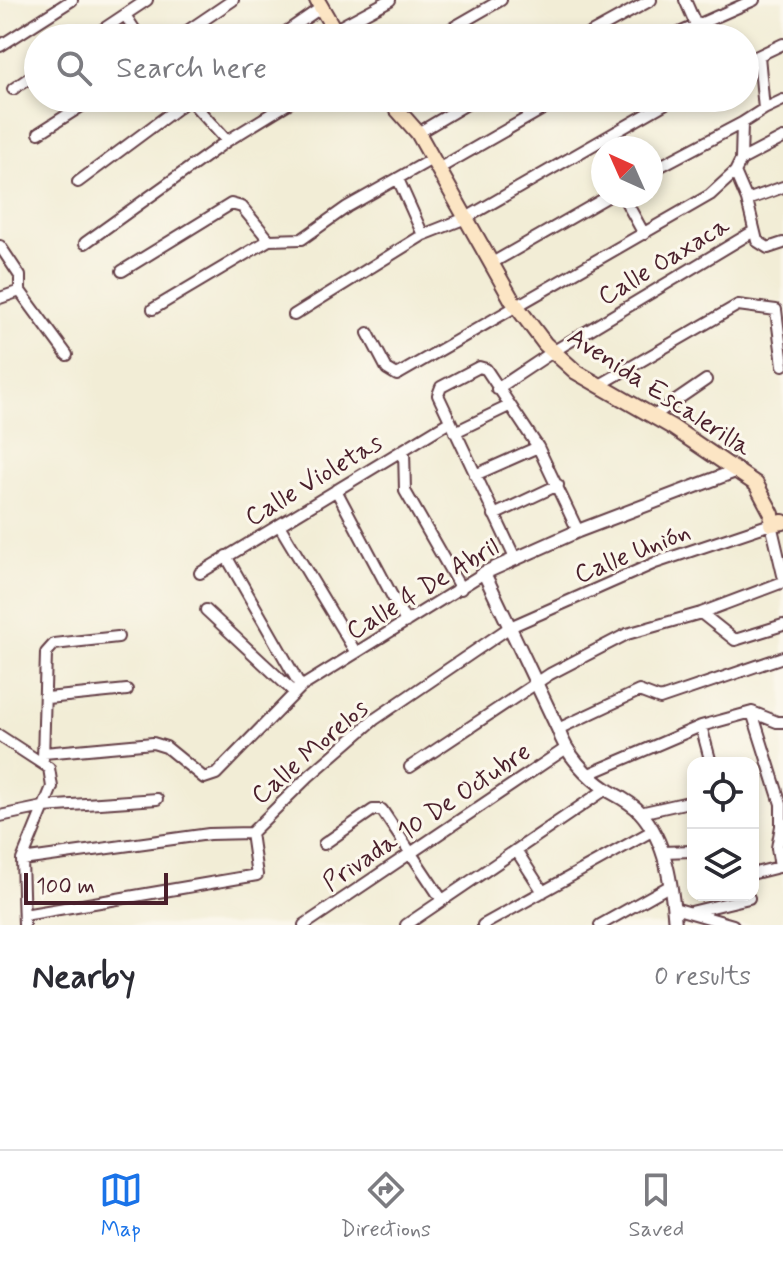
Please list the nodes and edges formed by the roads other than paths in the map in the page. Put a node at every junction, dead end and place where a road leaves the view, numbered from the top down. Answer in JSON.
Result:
{"nodes":[{"id":1,"x":72,"y":0,"type":"edge"},
{"id":2,"x":147,"y":0,"type":"edge"},
{"id":3,"x":233,"y":0,"type":"edge"},
{"id":4,"x":390,"y":0,"type":"edge"},
{"id":5,"x":501,"y":0,"type":"edge"},
{"id":6,"x":651,"y":0,"type":"edge"},
{"id":7,"x":685,"y":0,"type":"edge"},
{"id":8,"x":754,"y":0,"type":"edge"},
{"id":9,"x":320,"y":4,"type":"edge"},
{"id":10,"x":125,"y":15,"type":"junction"},
{"id":11,"x":34,"y":24,"type":"edge"},
{"id":12,"x":111,"y":24,"type":"edge"},
{"id":13,"x":131,"y":24,"type":"edge"},
{"id":14,"x":198,"y":24,"type":"edge"},
{"id":15,"x":295,"y":24,"type":"edge"},
{"id":16,"x":331,"y":24,"type":"edge"},
{"id":17,"x":353,"y":24,"type":"edge"},
{"id":18,"x":459,"y":24,"type":"edge"},
{"id":19,"x":607,"y":24,"type":"edge"},
{"id":20,"x":696,"y":24,"type":"edge"},
{"id":21,"x":698,"y":24,"type":"edge"},
{"id":22,"x":24,"y":31,"type":"edge"},
{"id":23,"x":783,"y":44,"type":"edge"},
{"id":24,"x":0,"y":46,"type":"edge"},
{"id":25,"x":759,"y":56,"type":"joint"},
{"id":26,"x":24,"y":82,"type":"edge"},
{"id":27,"x":13,"y":89,"type":"dead end"},
{"id":28,"x":783,"y":100,"type":"edge"},
{"id":29,"x":764,"y":109,"type":"junction"},
{"id":30,"x":72,"y":112,"type":"edge"},
{"id":31,"x":170,"y":112,"type":"edge"},
{"id":32,"x":201,"y":112,"type":"edge"},
{"id":33,"x":274,"y":112,"type":"edge"},
{"id":34,"x":399,"y":112,"type":"edge"},
{"id":35,"x":453,"y":112,"type":"edge"},
{"id":36,"x":535,"y":112,"type":"edge"},
{"id":37,"x":651,"y":112,"type":"edge"},
{"id":38,"x":742,"y":123,"type":"junction"},
{"id":39,"x":39,"y":133,"type":"dead end"},
{"id":40,"x":418,"y":133,"type":"junction"},
{"id":41,"x":783,"y":138,"type":"edge"},
{"id":42,"x":227,"y":141,"type":"junction"},
{"id":43,"x":741,"y":160,"type":"junction"},
{"id":44,"x":435,"y":164,"type":"junction"},
{"id":45,"x":663,"y":165,"type":"edge"},
{"id":46,"x":735,"y":172,"type":"junction"},
{"id":47,"x":398,"y":179,"type":"junction"},
{"id":48,"x":78,"y":182,"type":"dead end"},
{"id":49,"x":783,"y":187,"type":"edge"},
{"id":50,"x":747,"y":200,"type":"junction"},
{"id":51,"x":591,"y":206,"type":"edge"},
{"id":52,"x":630,"y":208,"type":"edge"},
{"id":53,"x":466,"y":218,"type":"junction"},
{"id":54,"x":644,"y":234,"type":"junction"},
{"id":55,"x":423,"y":235,"type":"junction"},
{"id":56,"x":756,"y":236,"type":"junction"},
{"id":57,"x":269,"y":240,"type":"junction"},
{"id":58,"x":85,"y":243,"type":"dead end"},
{"id":59,"x":783,"y":243,"type":"edge"},
{"id":60,"x":0,"y":246,"type":"edge"},
{"id":61,"x":492,"y":263,"type":"junction"},
{"id":62,"x":122,"y":271,"type":"dead end"},
{"id":63,"x":20,"y":291,"type":"junction"},
{"id":64,"x":0,"y":298,"type":"edge"},
{"id":65,"x":518,"y":307,"type":"junction"},
{"id":66,"x":779,"y":307,"type":"edge"},
{"id":67,"x":153,"y":309,"type":"dead end"},
{"id":68,"x":294,"y":315,"type":"dead end"},
{"id":69,"x":368,"y":333,"type":"dead end"},
{"id":70,"x":782,"y":341,"type":"edge"},
{"id":71,"x":554,"y":351,"type":"junction"},
{"id":72,"x":67,"y":355,"type":"dead end"},
{"id":73,"x":783,"y":365,"type":"edge"},
{"id":74,"x":706,"y":380,"type":"dead end"},
{"id":75,"x":598,"y":386,"type":"junction"},
{"id":76,"x":497,"y":389,"type":"junction"},
{"id":77,"x":509,"y":406,"type":"junction"},
{"id":78,"x":652,"y":417,"type":"junction"},
{"id":79,"x":452,"y":427,"type":"junction"},
{"id":80,"x":538,"y":447,"type":"junction"},
{"id":81,"x":404,"y":450,"type":"junction"},
{"id":82,"x":738,"y":470,"type":"junction"},
{"id":83,"x":475,"y":475,"type":"junction"},
{"id":84,"x":558,"y":485,"type":"junction"},
{"id":85,"x":336,"y":490,"type":"junction"},
{"id":86,"x":494,"y":515,"type":"junction"},
{"id":87,"x":777,"y":523,"type":"edge"},
{"id":88,"x":279,"y":525,"type":"junction"},
{"id":89,"x":578,"y":531,"type":"junction"},
{"id":90,"x":226,"y":556,"type":"junction"},
{"id":91,"x":515,"y":558,"type":"junction"},
{"id":92,"x":200,"y":573,"type":"dead end"},
{"id":93,"x":484,"y":573,"type":"junction"},
{"id":94,"x":783,"y":575,"type":"edge"},
{"id":95,"x":783,"y":582,"type":"edge"},
{"id":96,"x":461,"y":589,"type":"junction"},
{"id":97,"x":206,"y":610,"type":"dead end"},
{"id":98,"x":701,"y":613,"type":"junction"},
{"id":99,"x":406,"y":622,"type":"junction"},
{"id":100,"x":783,"y":625,"type":"edge"},
{"id":101,"x":510,"y":627,"type":"junction"},
{"id":102,"x":118,"y":637,"type":"dead end"},
{"id":103,"x":356,"y":653,"type":"junction"},
{"id":104,"x":783,"y":657,"type":"edge"},
{"id":105,"x":535,"y":684,"type":"junction"},
{"id":106,"x":127,"y":690,"type":"dead end"},
{"id":107,"x":298,"y":690,"type":"junction"},
{"id":108,"x":47,"y":698,"type":"junction"},
{"id":109,"x":752,"y":712,"type":"junction"},
{"id":110,"x":783,"y":722,"type":"edge"},
{"id":111,"x":701,"y":726,"type":"junction"},
{"id":112,"x":558,"y":729,"type":"junction"},
{"id":113,"x":0,"y":736,"type":"edge"},
{"id":114,"x":565,"y":749,"type":"junction"},
{"id":115,"x":709,"y":757,"type":"edge"},
{"id":116,"x":44,"y":758,"type":"junction"},
{"id":117,"x":410,"y":767,"type":"dead end"},
{"id":118,"x":589,"y":774,"type":"junction"},
{"id":119,"x":606,"y":789,"type":"junction"},
{"id":120,"x":157,"y":799,"type":"dead end"},
{"id":121,"x":687,"y":802,"type":"edge"},
{"id":122,"x":782,"y":804,"type":"edge"},
{"id":123,"x":43,"y":807,"type":"junction"},
{"id":124,"x":640,"y":813,"type":"junction"},
{"id":125,"x":0,"y":816,"type":"edge"},
{"id":126,"x":652,"y":831,"type":"junction"},
{"id":127,"x":251,"y":833,"type":"junction"},
{"id":128,"x":324,"y":844,"type":"dead end"},
{"id":129,"x":516,"y":850,"type":"junction"},
{"id":130,"x":687,"y":851,"type":"edge"},
{"id":131,"x":662,"y":852,"type":"junction"},
{"id":132,"x":410,"y":854,"type":"junction"},
{"id":133,"x":22,"y":860,"type":"junction"},
{"id":134,"x":782,"y":866,"type":"edge"},
{"id":135,"x":759,"y":872,"type":"edge"},
{"id":136,"x":671,"y":885,"type":"junction"},
{"id":137,"x":543,"y":892,"type":"junction"},
{"id":138,"x":442,"y":900,"type":"junction"},
{"id":139,"x":736,"y":901,"type":"edge"},
{"id":140,"x":674,"y":908,"type":"junction"},
{"id":141,"x":689,"y":912,"type":"junction"},
{"id":142,"x":24,"y":920,"type":"edge"},
{"id":143,"x":308,"y":922,"type":"edge"},
{"id":144,"x":406,"y":925,"type":"edge"},
{"id":145,"x":483,"y":925,"type":"edge"},
{"id":146,"x":600,"y":925,"type":"edge"},
{"id":147,"x":675,"y":925,"type":"edge"},
{"id":148,"x":733,"y":925,"type":"edge"}],
"edges":[{"from":1,"to":11,"type":"street"},
{"from":2,"to":10,"type":"street"},
{"from":3,"to":14,"type":"street"},
{"from":4,"to":17,"type":"street"},
{"from":5,"to":18,"type":"street"},
{"from":6,"to":19,"type":"street"},
{"from":7,"to":20,"type":"street"},
{"from":8,"to":21,"type":"street"},
{"from":9,"to":15,"type":"street"},
{"from":9,"to":16,"type":"main road"},
{"from":10,"to":12,"type":"street"},
{"from":10,"to":13,"type":"street"},
{"from":22,"to":24,"type":"street"},
{"from":23,"to":25,"type":"street"},
{"from":25,"to":29,"type":"street"},
{"from":26,"to":27,"type":"street"},
{"from":28,"to":29,"type":"street"},
{"from":29,"to":38,"type":"street"},
{"from":30,"to":39,"type":"street"},
{"from":31,"to":48,"type":"street"},
{"from":32,"to":42,"type":"street"},
{"from":33,"to":42,"type":"street"},
{"from":34,"to":40,"type":"main road","name":"Avenida Escalerilla"},
{"from":35,"to":40,"type":"street"},
{"from":36,"to":44,"type":"street"},
{"from":37,"to":53,"type":"street"},
{"from":38,"to":43,"type":"street"},
{"from":38,"to":45,"type":"street"},
{"from":40,"to":44,"type":"main road","name":"Avenida Escalerilla"},
{"from":41,"to":43,"type":"street"},
{"from":42,"to":58,"type":"street"},
{"from":43,"to":46,"type":"street"},
{"from":44,"to":47,"type":"street"},
{"from":44,"to":53,"type":"main road","name":"Avenida Escalerilla"},
{"from":46,"to":50,"type":"street"},
{"from":46,"to":54,"type":"street"},
{"from":47,"to":55,"type":"street"},
{"from":47,"to":57,"type":"street"},
{"from":49,"to":50,"type":"street"},
{"from":50,"to":56,"type":"street"},
{"from":51,"to":61,"type":"street"},
{"from":52,"to":54,"type":"street"},
{"from":53,"to":55,"type":"street"},
{"from":53,"to":61,"type":"main road","name":"Avenida Escalerilla"},
{"from":54,"to":65,"type":"street"},
{"from":55,"to":68,"type":"street"},
{"from":56,"to":59,"type":"street","name":"Calle Oaxaca"},
{"from":56,"to":71,"type":"street","name":"Calle Oaxaca"},
{"from":57,"to":62,"type":"street"},
{"from":57,"to":67,"type":"street"},
{"from":60,"to":63,"type":"street"},
{"from":61,"to":65,"type":"main road","name":"Avenida Escalerilla"},
{"from":63,"to":64,"type":"street"},
{"from":63,"to":72,"type":"street"},
{"from":65,"to":69,"type":"street"},
{"from":65,"to":71,"type":"main road","name":"Avenida Escalerilla"},
{"from":66,"to":70,"type":"street"},
{"from":66,"to":75,"type":"street"},
{"from":70,"to":73,"type":"street"},
{"from":71,"to":75,"type":"main road","name":"Avenida Escalerilla"},
{"from":71,"to":76,"type":"street","name":"Calle Oaxaca"},
{"from":74,"to":78,"type":"street"},
{"from":75,"to":78,"type":"main road","name":"Avenida Escalerilla"},
{"from":76,"to":77,"type":"street"},
{"from":76,"to":79,"type":"street"},
{"from":77,"to":79,"type":"street","name":"Calle Violetas"},
{"from":77,"to":80,"type":"street"},
{"from":78,"to":82,"type":"main road","name":"Avenida Escalerilla"},
{"from":79,"to":81,"type":"street","name":"Calle Violetas"},
{"from":79,"to":83,"type":"street"},
{"from":80,"to":83,"type":"street"},
{"from":80,"to":84,"type":"street"},
{"from":81,"to":85,"type":"street","name":"Calle Violetas"},
{"from":81,"to":96,"type":"street"},
{"from":82,"to":87,"type":"main road","name":"Avenida Escalerilla"},
{"from":82,"to":89,"type":"street","name":"Calle 4 De Abril"},
{"from":83,"to":86,"type":"street"},
{"from":84,"to":86,"type":"street"},
{"from":84,"to":89,"type":"street"},
{"from":85,"to":88,"type":"street","name":"Calle Violetas"},
{"from":85,"to":99,"type":"street"},
{"from":86,"to":91,"type":"street"},
{"from":87,"to":94,"type":"street"},
{"from":87,"to":101,"type":"street","name":"Calle Unión"},
{"from":88,"to":90,"type":"street","name":"Calle Violetas"},
{"from":88,"to":103,"type":"street"},
{"from":89,"to":91,"type":"street","name":"Calle 4 De Abril"},
{"from":90,"to":92,"type":"street","name":"Calle Violetas"},
{"from":90,"to":107,"type":"street"},
{"from":91,"to":93,"type":"street","name":"Calle 4 De Abril"},
{"from":93,"to":96,"type":"street","name":"Calle 4 De Abril"},
{"from":93,"to":101,"type":"street"},
{"from":95,"to":98,"type":"street"},
{"from":96,"to":99,"type":"street","name":"Calle 4 De Abril"},
{"from":97,"to":107,"type":"street"},
{"from":98,"to":100,"type":"street"},
{"from":98,"to":105,"type":"street"},
{"from":99,"to":103,"type":"street","name":"Calle 4 De Abril"},
{"from":101,"to":105,"type":"street"},
{"from":101,"to":127,"type":"street","name":"Calle Morelos"},
{"from":102,"to":108,"type":"street"},
{"from":103,"to":107,"type":"street","name":"Calle 4 De Abril"},
{"from":104,"to":112,"type":"street"},
{"from":105,"to":112,"type":"street"},
{"from":105,"to":117,"type":"street"},
{"from":106,"to":108,"type":"street"},
{"from":107,"to":116,"type":"street","name":"Calle 4 De Abril"},
{"from":108,"to":116,"type":"street"},
{"from":109,"to":110,"type":"street"},
{"from":109,"to":111,"type":"street"},
{"from":109,"to":122,"type":"street"},
{"from":111,"to":115,"type":"street"},
{"from":111,"to":118,"type":"street"},
{"from":112,"to":114,"type":"street"},
{"from":113,"to":116,"type":"street"},
{"from":114,"to":118,"type":"street"},
{"from":114,"to":132,"type":"street","name":"Privada 10 De Octubre"},
{"from":116,"to":123,"type":"street"},
{"from":118,"to":119,"type":"street"},
{"from":119,"to":124,"type":"street"},
{"from":119,"to":129,"type":"street"},
{"from":120,"to":123,"type":"street"},
{"from":121,"to":124,"type":"street"},
{"from":122,"to":134,"type":"street"},
{"from":123,"to":125,"type":"street"},
{"from":123,"to":133,"type":"street"},
{"from":124,"to":126,"type":"street"},
{"from":126,"to":131,"type":"street"},
{"from":126,"to":137,"type":"street"},
{"from":127,"to":133,"type":"street"},
{"from":127,"to":142,"type":"street","name":"Calle Morelos"},
{"from":128,"to":132,"type":"street"},
{"from":129,"to":137,"type":"street"},
{"from":129,"to":138,"type":"street"},
{"from":130,"to":131,"type":"street"},
{"from":131,"to":136,"type":"street"},
{"from":132,"to":138,"type":"street"},
{"from":132,"to":143,"type":"street","name":"Privada 10 De Octubre"},
{"from":133,"to":142,"type":"street"},
{"from":134,"to":135,"type":"street"},
{"from":136,"to":140,"type":"street"},
{"from":136,"to":146,"type":"street"},
{"from":137,"to":145,"type":"street"},
{"from":138,"to":144,"type":"street"},
{"from":139,"to":141,"type":"street"},
{"from":140,"to":141,"type":"street"},
{"from":140,"to":147,"type":"street"},
{"from":141,"to":148,"type":"street"}]}
